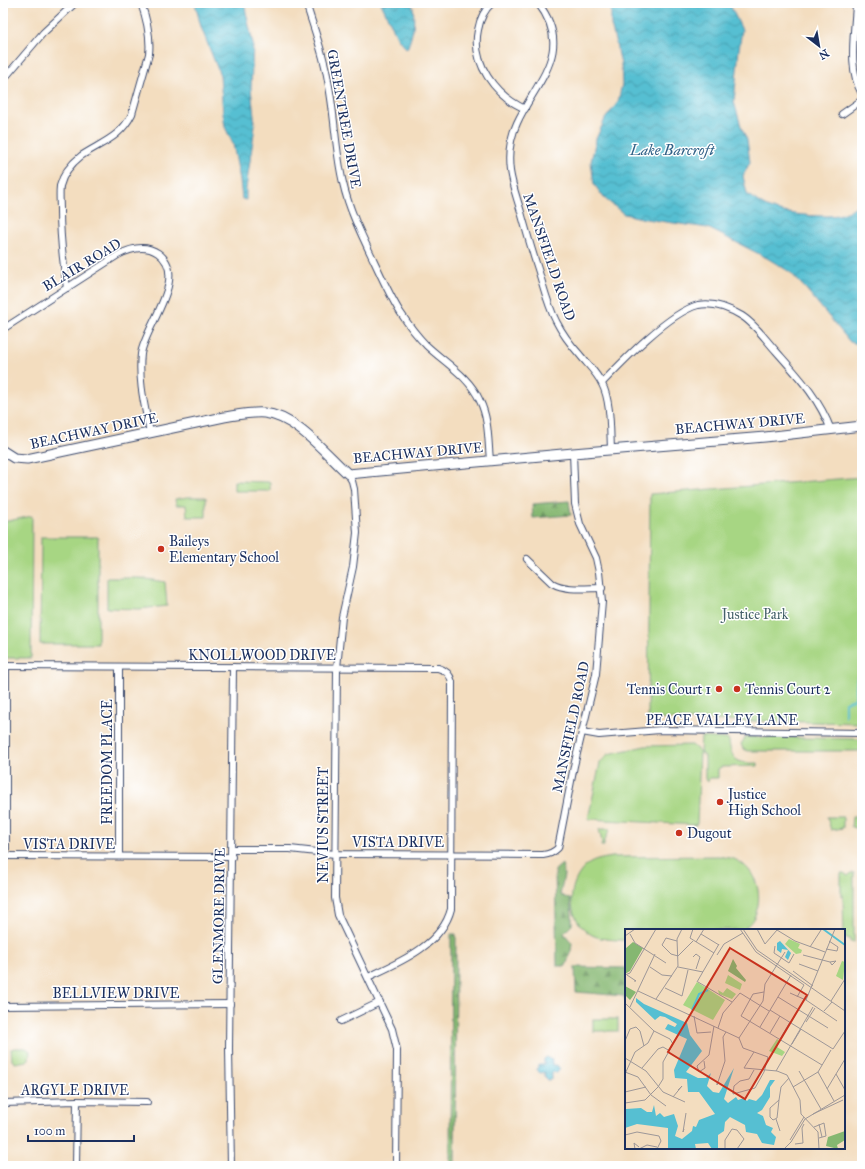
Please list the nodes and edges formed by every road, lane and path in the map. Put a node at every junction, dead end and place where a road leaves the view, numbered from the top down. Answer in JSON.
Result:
{"nodes":[{"id":1,"x":76,"y":3,"type":"edge"},
{"id":2,"x":141,"y":3,"type":"edge"},
{"id":3,"x":306,"y":3,"type":"edge"},
{"id":4,"x":492,"y":3,"type":"edge"},
{"id":5,"x":538,"y":3,"type":"edge"},
{"id":6,"x":856,"y":3,"type":"edge"},
{"id":7,"x":855,"y":21,"type":"junction"},
{"id":8,"x":862,"y":21,"type":"edge"},
{"id":9,"x":3,"y":80,"type":"edge"},
{"id":10,"x":862,"y":94,"type":"edge"},
{"id":11,"x":862,"y":100,"type":"edge"},
{"id":12,"x":525,"y":109,"type":"junction"},
{"id":13,"x":842,"y":114,"type":"dead end"},
{"id":14,"x":67,"y":288,"type":"junction"},
{"id":15,"x":3,"y":329,"type":"edge"},
{"id":16,"x":602,"y":384,"type":"junction"},
{"id":17,"x":862,"y":426,"type":"edge"},
{"id":18,"x":832,"y":430,"type":"junction"},
{"id":19,"x":150,"y":433,"type":"junction"},
{"id":20,"x":611,"y":449,"type":"junction"},
{"id":21,"x":3,"y":451,"type":"edge"},
{"id":22,"x":572,"y":453,"type":"junction"},
{"id":23,"x":490,"y":460,"type":"junction"},
{"id":24,"x":348,"y":474,"type":"junction"},
{"id":25,"x":527,"y":559,"type":"dead end"},
{"id":26,"x":602,"y":588,"type":"junction"},
{"id":27,"x":5,"y":666,"type":"edge"},
{"id":28,"x":120,"y":667,"type":"junction"},
{"id":29,"x":233,"y":667,"type":"junction"},
{"id":30,"x":337,"y":668,"type":"junction"},
{"id":31,"x":582,"y":732,"type":"junction"},
{"id":32,"x":862,"y":733,"type":"edge"},
{"id":33,"x":560,"y":843,"type":"joint"},
{"id":34,"x":232,"y":849,"type":"junction"},
{"id":35,"x":335,"y":854,"type":"junction"},
{"id":36,"x":452,"y":854,"type":"junction"},
{"id":37,"x":4,"y":856,"type":"edge"},
{"id":38,"x":119,"y":856,"type":"junction"},
{"id":39,"x":232,"y":857,"type":"junction"},
{"id":40,"x":368,"y":977,"type":"junction"},
{"id":41,"x":380,"y":1002,"type":"junction"},
{"id":42,"x":230,"y":1004,"type":"junction"},
{"id":43,"x":3,"y":1006,"type":"edge"},
{"id":44,"x":341,"y":1021,"type":"dead end"},
{"id":45,"x":77,"y":1101,"type":"junction"},
{"id":46,"x":147,"y":1102,"type":"dead end"},
{"id":47,"x":3,"y":1103,"type":"edge"},
{"id":48,"x":76,"y":1166,"type":"edge"},
{"id":49,"x":231,"y":1166,"type":"edge"},
{"id":50,"x":396,"y":1166,"type":"edge"}],
"edges":[{"from":1,"to":9,"type":"street"},
{"from":2,"to":14,"type":"street"},
{"from":3,"to":23,"type":"street","name":"GREENTREE DRIVE"},
{"from":4,"to":12,"type":"street"},
{"from":5,"to":12,"type":"street","name":"MANSFIELD ROAD"},
{"from":6,"to":7,"type":"street"},
{"from":7,"to":8,"type":"street"},
{"from":7,"to":10,"type":"street"},
{"from":11,"to":13,"type":"street"},
{"from":12,"to":16,"type":"street","name":"MANSFIELD ROAD"},
{"from":14,"to":15,"type":"street","name":"BLAIR ROAD"},
{"from":14,"to":19,"type":"street","name":"BLAIR ROAD"},
{"from":16,"to":18,"type":"street"},
{"from":16,"to":20,"type":"street","name":"MANSFIELD ROAD"},
{"from":17,"to":18,"type":"street","name":"BEACHWAY DRIVE"},
{"from":18,"to":20,"type":"street","name":"BEACHWAY DRIVE"},
{"from":19,"to":21,"type":"street","name":"BEACHWAY DRIVE"},
{"from":19,"to":24,"type":"street","name":"BEACHWAY DRIVE"},
{"from":20,"to":22,"type":"street","name":"BEACHWAY DRIVE"},
{"from":22,"to":23,"type":"street","name":"BEACHWAY DRIVE"},
{"from":22,"to":26,"type":"street","name":"MANSFIELD ROAD"},
{"from":23,"to":24,"type":"street","name":"BEACHWAY DRIVE"},
{"from":24,"to":30,"type":"street","name":"NEVIUS STREET"},
{"from":25,"to":26,"type":"street"},
{"from":26,"to":31,"type":"street","name":"MANSFIELD ROAD"},
{"from":27,"to":28,"type":"street","name":"KNOLLWOOD DRIVE"},
{"from":27,"to":37,"type":"street"},
{"from":28,"to":29,"type":"street","name":"KNOLLWOOD DRIVE"},
{"from":28,"to":38,"type":"street","name":"FREEDOM PLACE"},
{"from":29,"to":30,"type":"street","name":"KNOLLWOOD DRIVE"},
{"from":29,"to":34,"type":"street","name":"GLENMORE DRIVE"},
{"from":30,"to":35,"type":"street","name":"NEVIUS STREET"},
{"from":30,"to":36,"type":"street","name":"KNOLLWOOD DRIVE"},
{"from":31,"to":32,"type":"street","name":"PEACE VALLEY LANE"},
{"from":31,"to":33,"type":"street","name":"MANSFIELD ROAD"},
{"from":33,"to":36,"type":"street","name":"VISTA DRIVE"},
{"from":34,"to":35,"type":"street","name":"VISTA DRIVE"},
{"from":34,"to":39,"type":"street","name":"GLENMORE DRIVE"},
{"from":35,"to":36,"type":"street","name":"VISTA DRIVE"},
{"from":35,"to":40,"type":"street","name":"NEVIUS STREET"},
{"from":36,"to":40,"type":"street"},
{"from":37,"to":38,"type":"street","name":"VISTA DRIVE"},
{"from":38,"to":39,"type":"street","name":"VISTA DRIVE"},
{"from":39,"to":42,"type":"street","name":"GLENMORE DRIVE"},
{"from":40,"to":41,"type":"street","name":"NEVIUS STREET"},
{"from":41,"to":44,"type":"street"},
{"from":41,"to":50,"type":"street","name":"NEVIUS STREET"},
{"from":42,"to":43,"type":"street","name":"BELLVIEW DRIVE"},
{"from":42,"to":49,"type":"street","name":"GLENMORE DRIVE"},
{"from":45,"to":46,"type":"street","name":"ARGYLE DRIVE"},
{"from":45,"to":47,"type":"street","name":"ARGYLE DRIVE"},
{"from":45,"to":48,"type":"street"}]}
